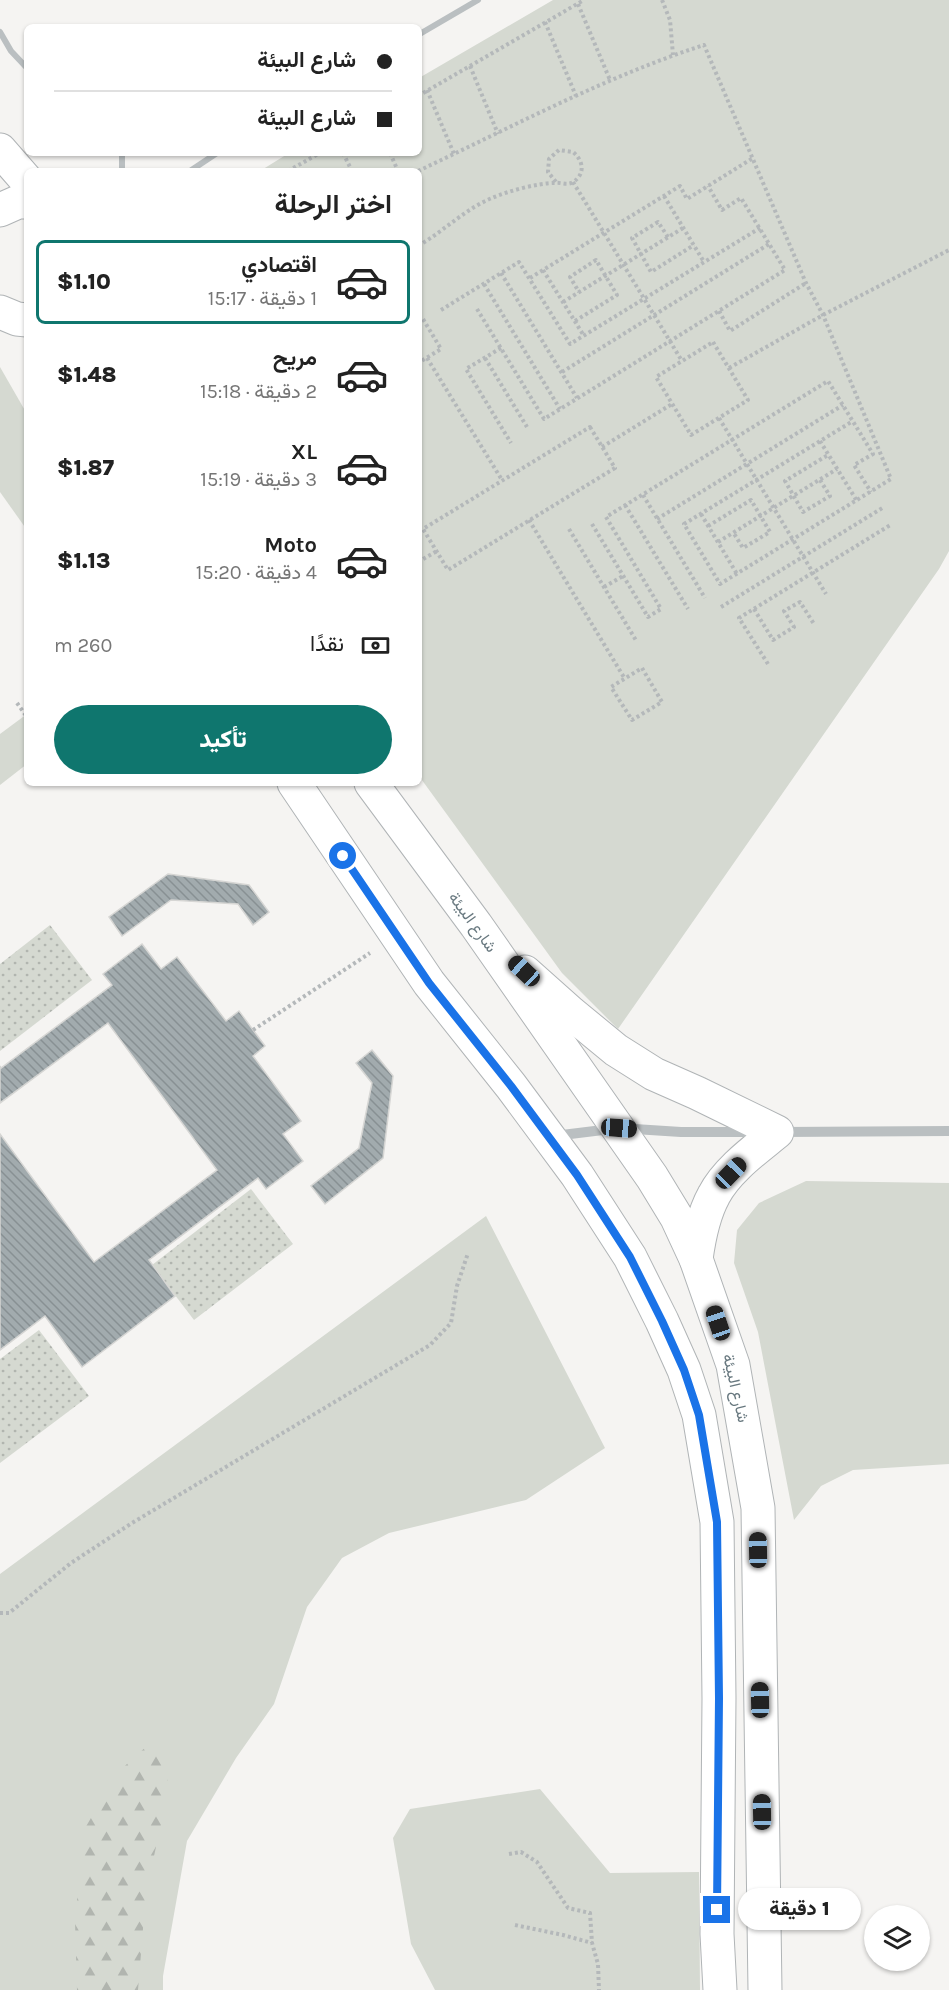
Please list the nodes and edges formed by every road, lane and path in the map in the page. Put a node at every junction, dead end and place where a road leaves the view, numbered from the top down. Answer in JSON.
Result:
{"nodes":[{"id":1,"x":478,"y":0,"type":"edge"},
{"id":2,"x":584,"y":0,"type":"edge"},
{"id":3,"x":662,"y":0,"type":"edge"},
{"id":4,"x":578,"y":4,"type":"junction"},
{"id":5,"x":545,"y":22,"type":"junction"},
{"id":6,"x":0,"y":32,"type":"edge"},
{"id":7,"x":422,"y":33,"type":"edge"},
{"id":8,"x":673,"y":55,"type":"junction"},
{"id":9,"x":24,"y":65,"type":"edge"},
{"id":10,"x":470,"y":66,"type":"junction"},
{"id":11,"x":610,"y":81,"type":"junction"},
{"id":12,"x":428,"y":90,"type":"junction"},
{"id":13,"x":422,"y":94,"type":"edge"},
{"id":14,"x":576,"y":97,"type":"junction"},
{"id":15,"x":498,"y":134,"type":"junction"},
{"id":16,"x":0,"y":150,"type":"edge"},
{"id":17,"x":454,"y":154,"type":"junction"},
{"id":18,"x":213,"y":156,"type":"edge"},
{"id":19,"x":315,"y":156,"type":"edge"},
{"id":20,"x":753,"y":158,"type":"junction"},
{"id":21,"x":195,"y":168,"type":"edge"},
{"id":22,"x":293,"y":168,"type":"edge"},
{"id":23,"x":422,"y":169,"type":"edge"},
{"id":24,"x":24,"y":178,"type":"edge"},
{"id":25,"x":556,"y":182,"type":"junction"},
{"id":26,"x":573,"y":182,"type":"junction"},
{"id":27,"x":708,"y":186,"type":"junction"},
{"id":28,"x":664,"y":196,"type":"junction"},
{"id":29,"x":24,"y":202,"type":"edge"},
{"id":30,"x":0,"y":210,"type":"edge"},
{"id":31,"x":683,"y":228,"type":"junction"},
{"id":32,"x":760,"y":228,"type":"junction"},
{"id":33,"x":604,"y":232,"type":"junction"},
{"id":34,"x":668,"y":237,"type":"junction"},
{"id":35,"x":422,"y":243,"type":"edge"},
{"id":36,"x":769,"y":244,"type":"junction"},
{"id":37,"x":694,"y":246,"type":"junction"},
{"id":38,"x":949,"y":250,"type":"edge"},
{"id":39,"x":640,"y":254,"type":"junction"},
{"id":40,"x":704,"y":262,"type":"junction"},
{"id":41,"x":623,"y":264,"type":"junction"},
{"id":42,"x":543,"y":270,"type":"junction"},
{"id":43,"x":501,"y":273,"type":"junction"},
{"id":44,"x":606,"y":275,"type":"junction"},
{"id":45,"x":530,"y":278,"type":"junction"},
{"id":46,"x":807,"y":283,"type":"junction"},
{"id":47,"x":483,"y":284,"type":"junction"},
{"id":48,"x":579,"y":292,"type":"junction"},
{"id":49,"x":645,"y":299,"type":"junction"},
{"id":50,"x":563,"y":302,"type":"junction"},
{"id":51,"x":477,"y":309,"type":"dead end"},
{"id":52,"x":441,"y":310,"type":"dead end"},
{"id":53,"x":718,"y":311,"type":"junction"},
{"id":54,"x":654,"y":315,"type":"junction"},
{"id":55,"x":823,"y":315,"type":"junction"},
{"id":56,"x":422,"y":320,"type":"edge"},
{"id":57,"x":575,"y":321,"type":"junction"},
{"id":58,"x":584,"y":336,"type":"junction"},
{"id":59,"x":670,"y":341,"type":"junction"},
{"id":60,"x":501,"y":348,"type":"junction"},
{"id":61,"x":427,"y":358,"type":"junction"},
{"id":62,"x":485,"y":358,"type":"junction"},
{"id":63,"x":422,"y":361,"type":"edge"},
{"id":64,"x":682,"y":361,"type":"junction"},
{"id":65,"x":729,"y":368,"type":"junction"},
{"id":66,"x":562,"y":372,"type":"junction"},
{"id":67,"x":577,"y":398,"type":"junction"},
{"id":68,"x":672,"y":404,"type":"junction"},
{"id":69,"x":843,"y":405,"type":"junction"},
{"id":70,"x":560,"y":409,"type":"junction"},
{"id":71,"x":719,"y":418,"type":"junction"},
{"id":72,"x":853,"y":421,"type":"junction"},
{"id":73,"x":527,"y":427,"type":"dead end"},
{"id":74,"x":733,"y":440,"type":"junction"},
{"id":75,"x":820,"y":441,"type":"junction"},
{"id":76,"x":511,"y":442,"type":"dead end"},
{"id":77,"x":602,"y":447,"type":"junction"},
{"id":78,"x":828,"y":455,"type":"junction"},
{"id":79,"x":747,"y":464,"type":"junction"},
{"id":80,"x":837,"y":469,"type":"junction"},
{"id":81,"x":502,"y":480,"type":"junction"},
{"id":82,"x":757,"y":480,"type":"junction"},
{"id":83,"x":820,"y":480,"type":"junction"},
{"id":84,"x":871,"y":492,"type":"junction"},
{"id":85,"x":643,"y":495,"type":"junction"},
{"id":86,"x":794,"y":495,"type":"junction"},
{"id":87,"x":856,"y":501,"type":"junction"},
{"id":88,"x":625,"y":505,"type":"junction"},
{"id":89,"x":884,"y":507,"type":"dead end"},
{"id":90,"x":774,"y":508,"type":"junction"},
{"id":91,"x":701,"y":514,"type":"junction"},
{"id":92,"x":760,"y":516,"type":"junction"},
{"id":93,"x":657,"y":519,"type":"junction"},
{"id":94,"x":529,"y":520,"type":"junction"},
{"id":95,"x":592,"y":524,"type":"dead end"},
{"id":96,"x":892,"y":524,"type":"dead end"},
{"id":97,"x":708,"y":526,"type":"junction"},
{"id":98,"x":569,"y":529,"type":"dead end"},
{"id":99,"x":733,"y":532,"type":"junction"},
{"id":100,"x":793,"y":540,"type":"junction"},
{"id":101,"x":718,"y":542,"type":"junction"},
{"id":102,"x":436,"y":551,"type":"junction"},
{"id":103,"x":803,"y":557,"type":"junction"},
{"id":104,"x":422,"y":560,"type":"edge"},
{"id":105,"x":813,"y":572,"type":"junction"},
{"id":106,"x":737,"y":574,"type":"junction"},
{"id":107,"x":623,"y":576,"type":"junction"},
{"id":108,"x":604,"y":587,"type":"junction"},
{"id":109,"x":826,"y":594,"type":"dead end"},
{"id":110,"x":705,"y":598,"type":"dead end"},
{"id":111,"x":721,"y":607,"type":"dead end"},
{"id":112,"x":688,"y":609,"type":"dead end"},
{"id":113,"x":754,"y":609,"type":"junction"},
{"id":114,"x":813,"y":624,"type":"dead end"},
{"id":115,"x":637,"y":642,"type":"dead end"},
{"id":116,"x":768,"y":664,"type":"dead end"},
{"id":117,"x":625,"y":679,"type":"junction"},
{"id":118,"x":17,"y":703,"type":"dead end"},
{"id":119,"x":24,"y":713,"type":"edge"},
{"id":120,"x":296,"y":786,"type":"edge"},
{"id":121,"x":372,"y":786,"type":"edge"},
{"id":122,"x":476,"y":926,"type":"junction"},
{"id":123,"x":375,"y":950,"type":"dead end"},
{"id":124,"x":253,"y":1030,"type":"dead end"},
{"id":125,"x":619,"y":1128,"type":"junction"},
{"id":126,"x":949,"y":1131,"type":"edge"},
{"id":127,"x":777,"y":1132,"type":"junction"},
{"id":128,"x":550,"y":1136,"type":"junction"},
{"id":129,"x":468,"y":1253,"type":"dead end"},
{"id":130,"x":696,"y":1259,"type":"junction"},
{"id":131,"x":0,"y":1613,"type":"edge"},
{"id":132,"x":509,"y":1854,"type":"dead end"},
{"id":133,"x":514,"y":1925,"type":"dead end"},
{"id":134,"x":592,"y":1943,"type":"junction"},
{"id":135,"x":599,"y":1990,"type":"edge"},
{"id":136,"x":720,"y":1990,"type":"edge"},
{"id":137,"x":765,"y":1990,"type":"edge"}],
"edges":[{"from":1,"to":7,"type":"street"},
{"from":2,"to":4,"type":"path"},
{"from":3,"to":8,"type":"path"},
{"from":4,"to":5,"type":"path"},
{"from":4,"to":11,"type":"path"},
{"from":5,"to":10,"type":"path"},
{"from":5,"to":14,"type":"path"},
{"from":6,"to":9,"type":"street"},
{"from":8,"to":11,"type":"path"},
{"from":8,"to":20,"type":"path"},
{"from":10,"to":12,"type":"path"},
{"from":10,"to":15,"type":"path"},
{"from":11,"to":14,"type":"path"},
{"from":12,"to":13,"type":"path"},
{"from":12,"to":17,"type":"path"},
{"from":14,"to":15,"type":"path"},
{"from":15,"to":17,"type":"path"},
{"from":16,"to":24,"type":"highway"},
{"from":17,"to":23,"type":"path"},
{"from":18,"to":21,"type":"street"},
{"from":19,"to":22,"type":"path"},
{"from":20,"to":27,"type":"path"},
{"from":20,"to":46,"type":"path"},
{"from":25,"to":26,"type":"path"},
{"from":25,"to":26,"type":"path"},
{"from":25,"to":35,"type":"path"},
{"from":26,"to":33,"type":"path"},
{"from":27,"to":28,"type":"path"},
{"from":27,"to":32,"type":"path"},
{"from":28,"to":31,"type":"path"},
{"from":28,"to":33,"type":"path"},
{"from":29,"to":30,"type":"highway"},
{"from":31,"to":34,"type":"path"},
{"from":31,"to":37,"type":"path"},
{"from":32,"to":36,"type":"path"},
{"from":32,"to":40,"type":"path"},
{"from":33,"to":41,"type":"path"},
{"from":33,"to":42,"type":"path"},
{"from":34,"to":39,"type":"path"},
{"from":34,"to":39,"type":"path"},
{"from":36,"to":53,"type":"path"},
{"from":36,"to":54,"type":"path"},
{"from":37,"to":39,"type":"path"},
{"from":37,"to":40,"type":"path"},
{"from":38,"to":55,"type":"path"},
{"from":39,"to":41,"type":"path"},
{"from":40,"to":49,"type":"path"},
{"from":41,"to":44,"type":"path"},
{"from":41,"to":49,"type":"path"},
{"from":42,"to":45,"type":"path"},
{"from":42,"to":50,"type":"path"},
{"from":43,"to":45,"type":"path"},
{"from":43,"to":47,"type":"path"},
{"from":43,"to":66,"type":"path"},
{"from":44,"to":48,"type":"path"},
{"from":44,"to":48,"type":"path"},
{"from":44,"to":57,"type":"path"},
{"from":45,"to":58,"type":"path"},
{"from":46,"to":53,"type":"path"},
{"from":46,"to":55,"type":"path"},
{"from":47,"to":52,"type":"path"},
{"from":47,"to":70,"type":"path"},
{"from":48,"to":50,"type":"path"},
{"from":49,"to":54,"type":"path"},
{"from":49,"to":58,"type":"path"},
{"from":50,"to":57,"type":"path"},
{"from":51,"to":60,"type":"path"},
{"from":53,"to":59,"type":"path"},
{"from":54,"to":59,"type":"path"},
{"from":54,"to":66,"type":"path"},
{"from":55,"to":65,"type":"path"},
{"from":55,"to":84,"type":"path"},
{"from":56,"to":61,"type":"path"},
{"from":57,"to":58,"type":"path"},
{"from":59,"to":64,"type":"path"},
{"from":59,"to":67,"type":"path"},
{"from":60,"to":62,"type":"path"},
{"from":60,"to":70,"type":"path"},
{"from":61,"to":63,"type":"path"},
{"from":61,"to":81,"type":"path"},
{"from":62,"to":73,"type":"path"},
{"from":62,"to":76,"type":"path"},
{"from":64,"to":65,"type":"path"},
{"from":64,"to":68,"type":"path"},
{"from":65,"to":71,"type":"path"},
{"from":66,"to":67,"type":"path"},
{"from":67,"to":70,"type":"path"},
{"from":68,"to":71,"type":"path"},
{"from":68,"to":77,"type":"path"},
{"from":69,"to":72,"type":"path"},
{"from":69,"to":74,"type":"path"},
{"from":69,"to":79,"type":"path"},
{"from":71,"to":74,"type":"path"},
{"from":72,"to":75,"type":"path"},
{"from":72,"to":84,"type":"path"},
{"from":74,"to":79,"type":"path"},
{"from":74,"to":85,"type":"path"},
{"from":75,"to":78,"type":"path"},
{"from":75,"to":82,"type":"path"},
{"from":77,"to":81,"type":"path"},
{"from":77,"to":94,"type":"path"},
{"from":78,"to":80,"type":"path"},
{"from":78,"to":86,"type":"path"},
{"from":79,"to":82,"type":"path"},
{"from":79,"to":93,"type":"path"},
{"from":80,"to":83,"type":"path"},
{"from":80,"to":87,"type":"path"},
{"from":81,"to":102,"type":"path"},
{"from":82,"to":90,"type":"path"},
{"from":82,"to":91,"type":"path"},
{"from":83,"to":86,"type":"path"},
{"from":83,"to":86,"type":"path"},
{"from":84,"to":87,"type":"path"},
{"from":85,"to":88,"type":"path"},
{"from":85,"to":93,"type":"path"},
{"from":86,"to":90,"type":"path"},
{"from":87,"to":100,"type":"path"},
{"from":88,"to":107,"type":"path"},
{"from":88,"to":112,"type":"path"},
{"from":89,"to":103,"type":"path"},
{"from":90,"to":92,"type":"path"},
{"from":90,"to":100,"type":"path"},
{"from":91,"to":97,"type":"path"},
{"from":91,"to":106,"type":"path"},
{"from":92,"to":97,"type":"path"},
{"from":92,"to":99,"type":"path"},
{"from":92,"to":99,"type":"path"},
{"from":93,"to":110,"type":"path"},
{"from":94,"to":102,"type":"path"},
{"from":94,"to":117,"type":"path"},
{"from":95,"to":107,"type":"path"},
{"from":96,"to":105,"type":"path"},
{"from":97,"to":101,"type":"path"},
{"from":98,"to":108,"type":"path"},
{"from":99,"to":101,"type":"path"},
{"from":100,"to":103,"type":"path"},
{"from":100,"to":106,"type":"path"},
{"from":101,"to":106,"type":"path"},
{"from":102,"to":104,"type":"path"},
{"from":103,"to":105,"type":"path"},
{"from":103,"to":111,"type":"path"},
{"from":105,"to":109,"type":"path"},
{"from":105,"to":113,"type":"path"},
{"from":107,"to":108,"type":"path"},
{"from":108,"to":115,"type":"path"},
{"from":113,"to":114,"type":"path"},
{"from":113,"to":116,"type":"path"},
{"from":117,"to":117,"type":"path"},
{"from":118,"to":119,"type":"path"},
{"from":120,"to":128,"type":"highway"},
{"from":121,"to":122,"type":"highway","name":"شارع البيئة"},
{"from":122,"to":125,"type":"highway","name":"شارع البيئة"},
{"from":122,"to":127,"type":"highway"},
{"from":123,"to":124,"type":"path"},
{"from":125,"to":127,"type":"street"},
{"from":125,"to":128,"type":"street"},
{"from":125,"to":130,"type":"highway","name":"شارع البيئة"},
{"from":126,"to":127,"type":"street"},
{"from":127,"to":130,"type":"highway"},
{"from":128,"to":136,"type":"highway"},
{"from":129,"to":131,"type":"path"},
{"from":130,"to":137,"type":"highway","name":"شارع البيئة"},
{"from":132,"to":134,"type":"path"},
{"from":133,"to":134,"type":"path"},
{"from":134,"to":135,"type":"path"}]}
